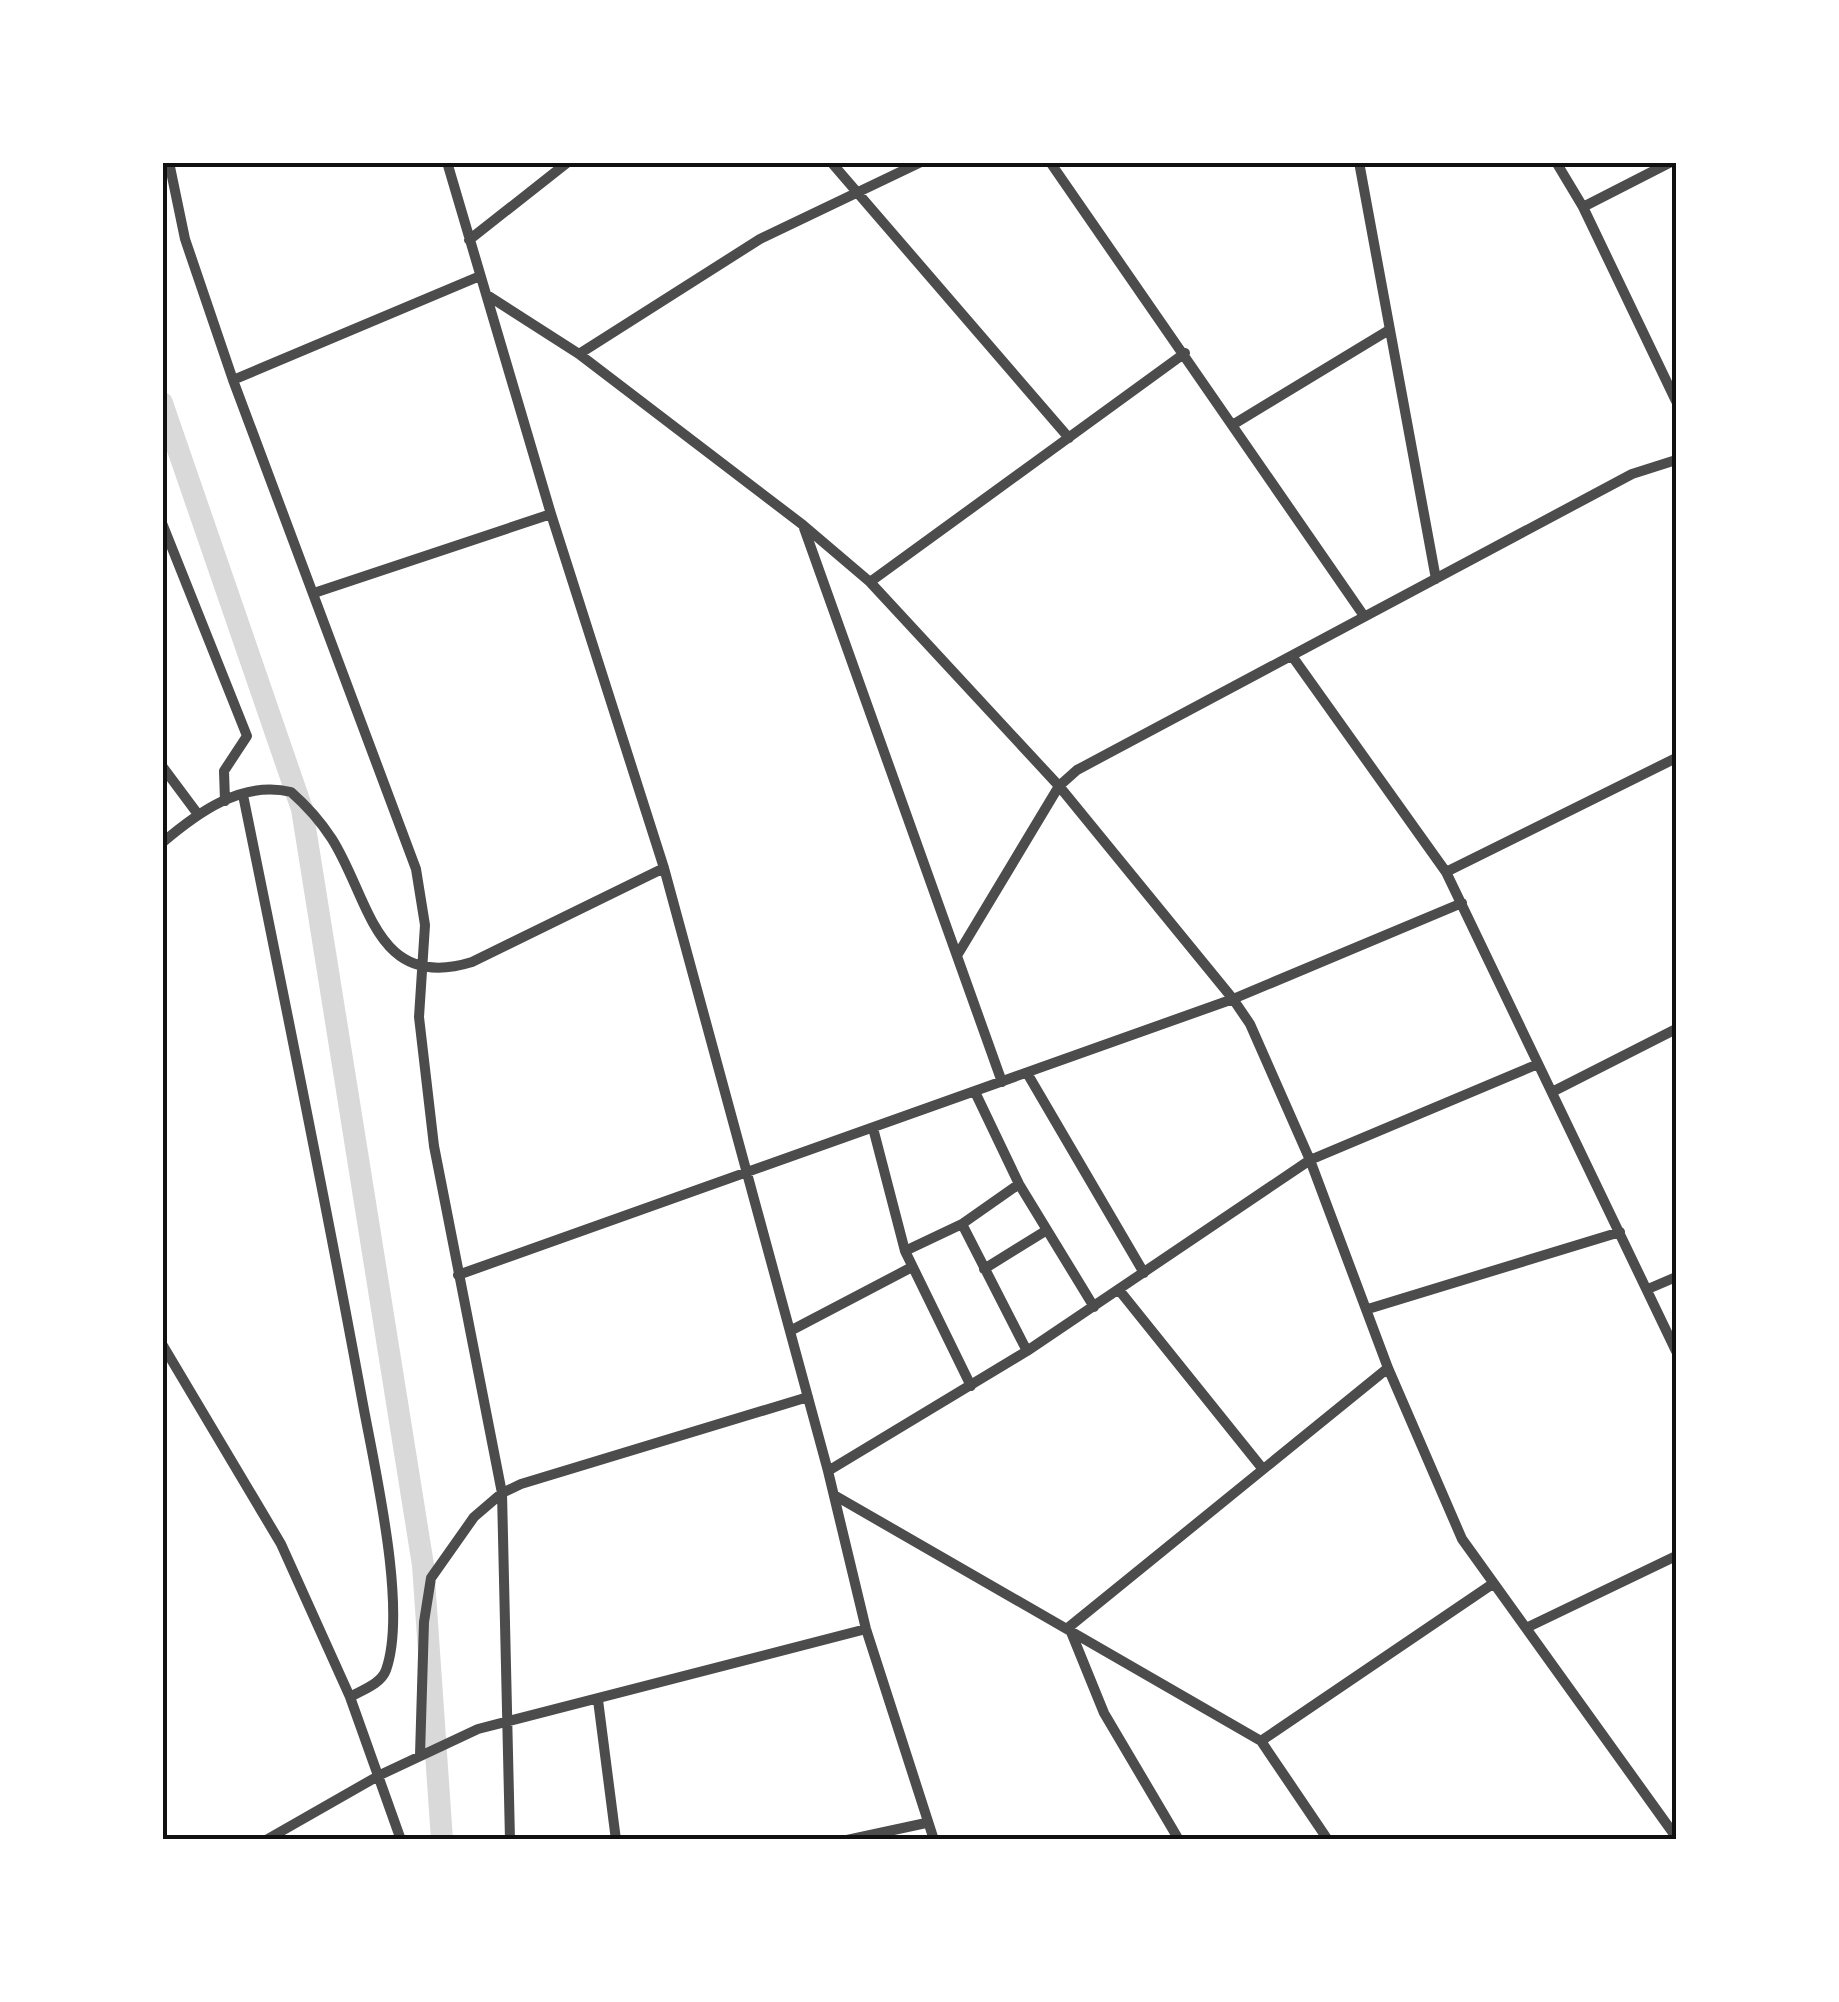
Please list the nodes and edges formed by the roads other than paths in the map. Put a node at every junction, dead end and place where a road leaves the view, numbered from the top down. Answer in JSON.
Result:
{"nodes":[{"id":1,"x":169,"y":162,"type":"edge"},
{"id":2,"x":447,"y":162,"type":"edge"},
{"id":3,"x":568,"y":162,"type":"edge"},
{"id":4,"x":831,"y":162,"type":"edge"},
{"id":5,"x":921,"y":162,"type":"edge"},
{"id":6,"x":1050,"y":162,"type":"edge"},
{"id":7,"x":1374,"y":162,"type":"edge"},
{"id":8,"x":1556,"y":162,"type":"edge"},
{"id":9,"x":1671,"y":162,"type":"edge"},
{"id":10,"x":1359,"y":165,"type":"edge"},
{"id":11,"x":855,"y":193,"type":"junction"},
{"id":12,"x":1583,"y":208,"type":"junction"},
{"id":13,"x":469,"y":240,"type":"junction"},
{"id":14,"x":480,"y":276,"type":"junction"},
{"id":15,"x":487,"y":294,"type":"junction"},
{"id":16,"x":1389,"y":330,"type":"junction"},
{"id":17,"x":1184,"y":353,"type":"junction"},
{"id":18,"x":579,"y":354,"type":"junction"},
{"id":19,"x":234,"y":380,"type":"junction"},
{"id":20,"x":1676,"y":400,"type":"edge"},
{"id":21,"x":1234,"y":424,"type":"junction"},
{"id":22,"x":1069,"y":438,"type":"junction"},
{"id":23,"x":1675,"y":463,"type":"edge"},
{"id":24,"x":551,"y":514,"type":"junction"},
{"id":25,"x":162,"y":524,"type":"edge"},
{"id":26,"x":803,"y":525,"type":"junction"},
{"id":27,"x":1436,"y":579,"type":"junction"},
{"id":28,"x":870,"y":582,"type":"junction"},
{"id":29,"x":314,"y":593,"type":"junction"},
{"id":30,"x":1364,"y":616,"type":"junction"},
{"id":31,"x":1292,"y":656,"type":"junction"},
{"id":32,"x":1676,"y":758,"type":"edge"},
{"id":33,"x":162,"y":766,"type":"edge"},
{"id":34,"x":1059,"y":786,"type":"junction"},
{"id":35,"x":243,"y":795,"type":"junction"},
{"id":36,"x":225,"y":801,"type":"junction"},
{"id":37,"x":197,"y":813,"type":"junction"},
{"id":38,"x":162,"y":843,"type":"edge"},
{"id":39,"x":664,"y":868,"type":"junction"},
{"id":40,"x":1446,"y":872,"type":"junction"},
{"id":41,"x":1462,"y":903,"type":"junction"},
{"id":42,"x":958,"y":954,"type":"junction"},
{"id":43,"x":423,"y":967,"type":"junction"},
{"id":44,"x":1233,"y":999,"type":"junction"},
{"id":45,"x":1676,"y":1030,"type":"edge"},
{"id":46,"x":1538,"y":1064,"type":"junction"},
{"id":47,"x":1028,"y":1073,"type":"junction"},
{"id":48,"x":1002,"y":1082,"type":"junction"},
{"id":49,"x":974,"y":1092,"type":"junction"},
{"id":50,"x":1552,"y":1092,"type":"junction"},
{"id":51,"x":873,"y":1128,"type":"junction"},
{"id":52,"x":1310,"y":1160,"type":"junction"},
{"id":53,"x":748,"y":1173,"type":"junction"},
{"id":54,"x":1020,"y":1184,"type":"junction"},
{"id":55,"x":962,"y":1224,"type":"junction"},
{"id":56,"x":1046,"y":1230,"type":"junction"},
{"id":57,"x":1620,"y":1232,"type":"junction"},
{"id":58,"x":905,"y":1251,"type":"junction"},
{"id":59,"x":912,"y":1267,"type":"junction"},
{"id":60,"x":984,"y":1269,"type":"junction"},
{"id":61,"x":1144,"y":1273,"type":"junction"},
{"id":62,"x":458,"y":1276,"type":"junction"},
{"id":63,"x":1676,"y":1277,"type":"edge"},
{"id":64,"x":1119,"y":1290,"type":"junction"},
{"id":65,"x":1648,"y":1290,"type":"junction"},
{"id":66,"x":1094,"y":1307,"type":"junction"},
{"id":67,"x":1368,"y":1309,"type":"junction"},
{"id":68,"x":790,"y":1331,"type":"junction"},
{"id":69,"x":162,"y":1344,"type":"edge"},
{"id":70,"x":1026,"y":1351,"type":"junction"},
{"id":71,"x":1676,"y":1352,"type":"edge"},
{"id":72,"x":1388,"y":1368,"type":"junction"},
{"id":73,"x":972,"y":1386,"type":"junction"},
{"id":74,"x":808,"y":1397,"type":"junction"},
{"id":75,"x":1262,"y":1468,"type":"junction"},
{"id":76,"x":828,"y":1471,"type":"junction"},
{"id":77,"x":502,"y":1493,"type":"junction"},
{"id":78,"x":834,"y":1494,"type":"junction"},
{"id":79,"x":1676,"y":1556,"type":"edge"},
{"id":80,"x":1491,"y":1585,"type":"junction"},
{"id":81,"x":1068,"y":1626,"type":"junction"},
{"id":82,"x":1526,"y":1628,"type":"junction"},
{"id":83,"x":866,"y":1629,"type":"junction"},
{"id":84,"x":350,"y":1697,"type":"junction"},
{"id":85,"x":598,"y":1700,"type":"junction"},
{"id":86,"x":508,"y":1719,"type":"junction"},
{"id":87,"x":1261,"y":1741,"type":"junction"},
{"id":88,"x":420,"y":1755,"type":"junction"},
{"id":89,"x":380,"y":1776,"type":"junction"},
{"id":90,"x":926,"y":1823,"type":"junction"},
{"id":91,"x":1676,"y":1837,"type":"edge"},
{"id":92,"x":266,"y":1840,"type":"edge"},
{"id":93,"x":402,"y":1840,"type":"edge"},
{"id":94,"x":510,"y":1840,"type":"edge"},
{"id":95,"x":616,"y":1840,"type":"edge"},
{"id":96,"x":846,"y":1840,"type":"edge"},
{"id":97,"x":934,"y":1840,"type":"edge"},
{"id":98,"x":1178,"y":1840,"type":"edge"},
{"id":99,"x":1328,"y":1840,"type":"edge"}],
"edges":[{"from":1,"to":19,"type":"street"},
{"from":2,"to":13,"type":"street"},
{"from":3,"to":13,"type":"street"},
{"from":4,"to":11,"type":"street"},
{"from":5,"to":11,"type":"street"},
{"from":6,"to":17,"type":"street"},
{"from":7,"to":10,"type":"street"},
{"from":8,"to":12,"type":"street"},
{"from":9,"to":12,"type":"street"},
{"from":10,"to":16,"type":"street"},
{"from":11,"to":18,"type":"street"},
{"from":11,"to":22,"type":"street"},
{"from":12,"to":20,"type":"street"},
{"from":13,"to":14,"type":"street"},
{"from":14,"to":15,"type":"street"},
{"from":14,"to":19,"type":"street"},
{"from":15,"to":18,"type":"street"},
{"from":15,"to":24,"type":"street"},
{"from":16,"to":21,"type":"street"},
{"from":16,"to":27,"type":"street"},
{"from":17,"to":21,"type":"street"},
{"from":17,"to":22,"type":"street"},
{"from":18,"to":26,"type":"street"},
{"from":19,"to":29,"type":"street"},
{"from":21,"to":30,"type":"street"},
{"from":22,"to":28,"type":"street"},
{"from":23,"to":27,"type":"street"},
{"from":24,"to":29,"type":"street"},
{"from":24,"to":39,"type":"street"},
{"from":25,"to":36,"type":"street"},
{"from":26,"to":28,"type":"street"},
{"from":26,"to":42,"type":"street"},
{"from":27,"to":30,"type":"street"},
{"from":28,"to":34,"type":"street"},
{"from":29,"to":43,"type":"street"},
{"from":30,"to":31,"type":"street"},
{"from":31,"to":34,"type":"street"},
{"from":31,"to":40,"type":"street"},
{"from":32,"to":40,"type":"street"},
{"from":33,"to":37,"type":"street"},
{"from":34,"to":42,"type":"street"},
{"from":34,"to":44,"type":"street"},
{"from":35,"to":36,"type":"street"},
{"from":35,"to":43,"type":"street"},
{"from":35,"to":84,"type":"street"},
{"from":36,"to":37,"type":"street"},
{"from":37,"to":38,"type":"street"},
{"from":39,"to":43,"type":"street"},
{"from":39,"to":53,"type":"street"},
{"from":40,"to":41,"type":"street"},
{"from":41,"to":44,"type":"street"},
{"from":41,"to":46,"type":"street"},
{"from":42,"to":48,"type":"street"},
{"from":43,"to":62,"type":"street"},
{"from":44,"to":47,"type":"street"},
{"from":44,"to":52,"type":"street"},
{"from":45,"to":50,"type":"street"},
{"from":46,"to":50,"type":"street"},
{"from":46,"to":52,"type":"street"},
{"from":47,"to":48,"type":"street"},
{"from":47,"to":61,"type":"street"},
{"from":48,"to":49,"type":"street"},
{"from":49,"to":51,"type":"street"},
{"from":49,"to":54,"type":"street"},
{"from":50,"to":57,"type":"street"},
{"from":51,"to":53,"type":"street"},
{"from":51,"to":58,"type":"street"},
{"from":52,"to":61,"type":"street"},
{"from":52,"to":67,"type":"street"},
{"from":53,"to":62,"type":"street"},
{"from":53,"to":68,"type":"street"},
{"from":54,"to":55,"type":"street"},
{"from":54,"to":56,"type":"street"},
{"from":55,"to":58,"type":"street"},
{"from":55,"to":60,"type":"street"},
{"from":56,"to":60,"type":"street"},
{"from":56,"to":66,"type":"street"},
{"from":57,"to":65,"type":"street"},
{"from":57,"to":67,"type":"street"},
{"from":58,"to":59,"type":"street"},
{"from":59,"to":68,"type":"street"},
{"from":59,"to":73,"type":"street"},
{"from":60,"to":70,"type":"street"},
{"from":61,"to":64,"type":"street"},
{"from":62,"to":77,"type":"street"},
{"from":63,"to":65,"type":"street"},
{"from":64,"to":66,"type":"street"},
{"from":64,"to":75,"type":"street"},
{"from":65,"to":71,"type":"street"},
{"from":66,"to":70,"type":"street"},
{"from":67,"to":72,"type":"street"},
{"from":68,"to":74,"type":"street"},
{"from":69,"to":84,"type":"street"},
{"from":70,"to":73,"type":"street"},
{"from":72,"to":75,"type":"street"},
{"from":72,"to":80,"type":"street"},
{"from":73,"to":76,"type":"street"},
{"from":74,"to":76,"type":"street"},
{"from":74,"to":77,"type":"street"},
{"from":75,"to":81,"type":"street"},
{"from":76,"to":78,"type":"street"},
{"from":77,"to":86,"type":"street"},
{"from":77,"to":88,"type":"street"},
{"from":78,"to":81,"type":"street"},
{"from":78,"to":83,"type":"street"},
{"from":79,"to":82,"type":"street"},
{"from":80,"to":82,"type":"street"},
{"from":80,"to":87,"type":"street"},
{"from":81,"to":87,"type":"street"},
{"from":81,"to":98,"type":"street"},
{"from":82,"to":91,"type":"street"},
{"from":83,"to":85,"type":"street"},
{"from":83,"to":90,"type":"street"},
{"from":84,"to":89,"type":"street"},
{"from":85,"to":86,"type":"street"},
{"from":85,"to":95,"type":"street"},
{"from":86,"to":88,"type":"street"},
{"from":86,"to":94,"type":"street"},
{"from":87,"to":99,"type":"street"},
{"from":88,"to":89,"type":"street"},
{"from":89,"to":92,"type":"street"},
{"from":89,"to":93,"type":"street"},
{"from":90,"to":96,"type":"street"},
{"from":90,"to":97,"type":"street"}]}
